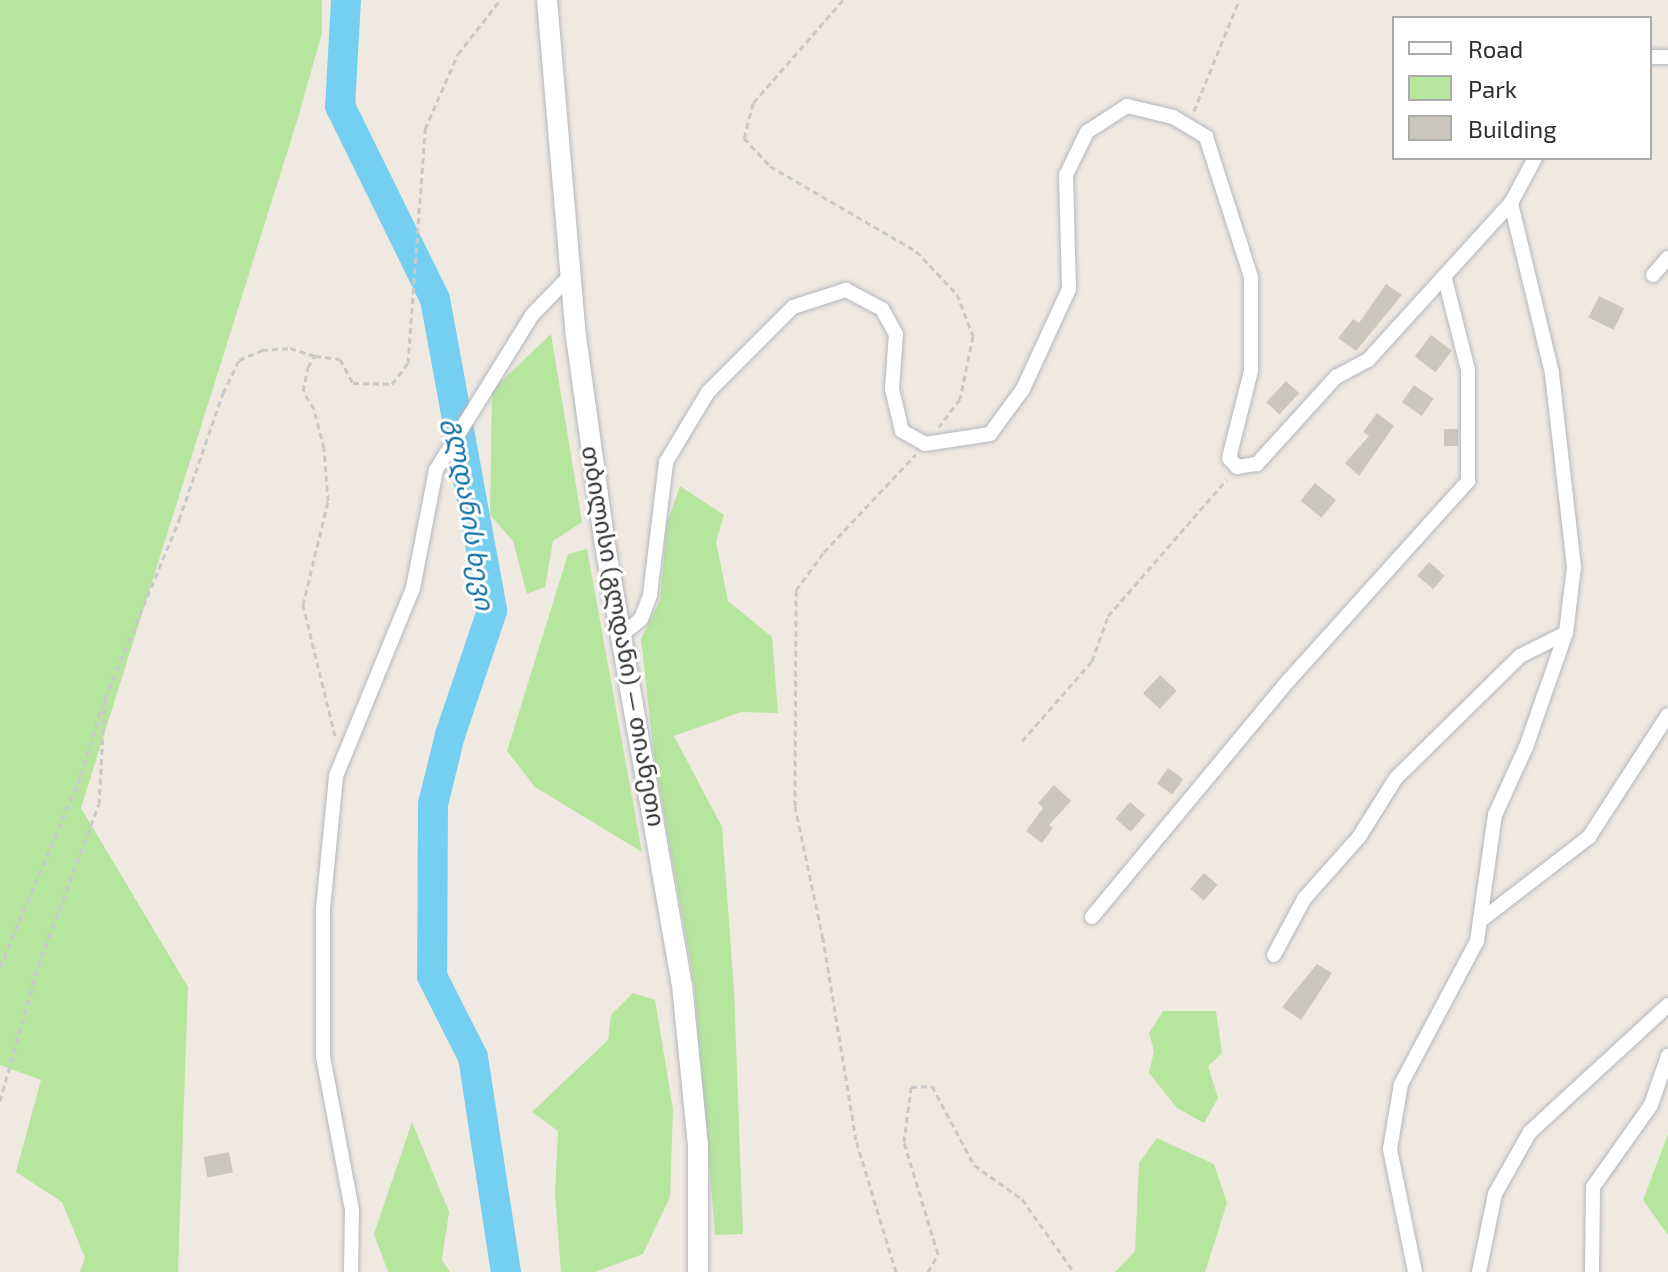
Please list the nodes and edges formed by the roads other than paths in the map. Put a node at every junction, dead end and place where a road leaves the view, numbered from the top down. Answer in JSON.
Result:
{"nodes":[{"id":1,"x":547,"y":0,"type":"edge"},
{"id":2,"x":1534,"y":160,"type":"edge"},
{"id":3,"x":1511,"y":203,"type":"junction"},
{"id":4,"x":1668,"y":258,"type":"edge"},
{"id":5,"x":1653,"y":275,"type":"dead end"},
{"id":6,"x":569,"y":277,"type":"junction"},
{"id":7,"x":1445,"y":279,"type":"junction"},
{"id":8,"x":1566,"y":633,"type":"junction"},
{"id":9,"x":620,"y":636,"type":"junction"},
{"id":10,"x":1668,"y":715,"type":"edge"},
{"id":11,"x":1092,"y":917,"type":"dead end"},
{"id":12,"x":1479,"y":921,"type":"junction"},
{"id":13,"x":1274,"y":955,"type":"dead end"},
{"id":14,"x":1668,"y":1005,"type":"edge"},
{"id":15,"x":1668,"y":1056,"type":"edge"},
{"id":16,"x":351,"y":1272,"type":"edge"},
{"id":17,"x":698,"y":1272,"type":"edge"},
{"id":18,"x":1415,"y":1272,"type":"edge"},
{"id":19,"x":1479,"y":1272,"type":"edge"},
{"id":20,"x":1592,"y":1272,"type":"edge"}],
"edges":[{"from":1,"to":6,"type":"main road","name":"თბილისი (გლდანი) — თიანეთი"},
{"from":2,"to":3,"type":"street"},
{"from":3,"to":7,"type":"street"},
{"from":3,"to":8,"type":"street"},
{"from":4,"to":5,"type":"street"},
{"from":6,"to":9,"type":"main road","name":"თბილისი (გლდანი) — თიანეთი"},
{"from":6,"to":16,"type":"street"},
{"from":7,"to":9,"type":"street"},
{"from":7,"to":11,"type":"street"},
{"from":8,"to":12,"type":"street"},
{"from":8,"to":13,"type":"street"},
{"from":9,"to":17,"type":"main road","name":"თბილისი (გლდანი) — თიანეთი"},
{"from":10,"to":12,"type":"street"},
{"from":12,"to":18,"type":"street"},
{"from":14,"to":19,"type":"street"},
{"from":15,"to":20,"type":"street"}]}
